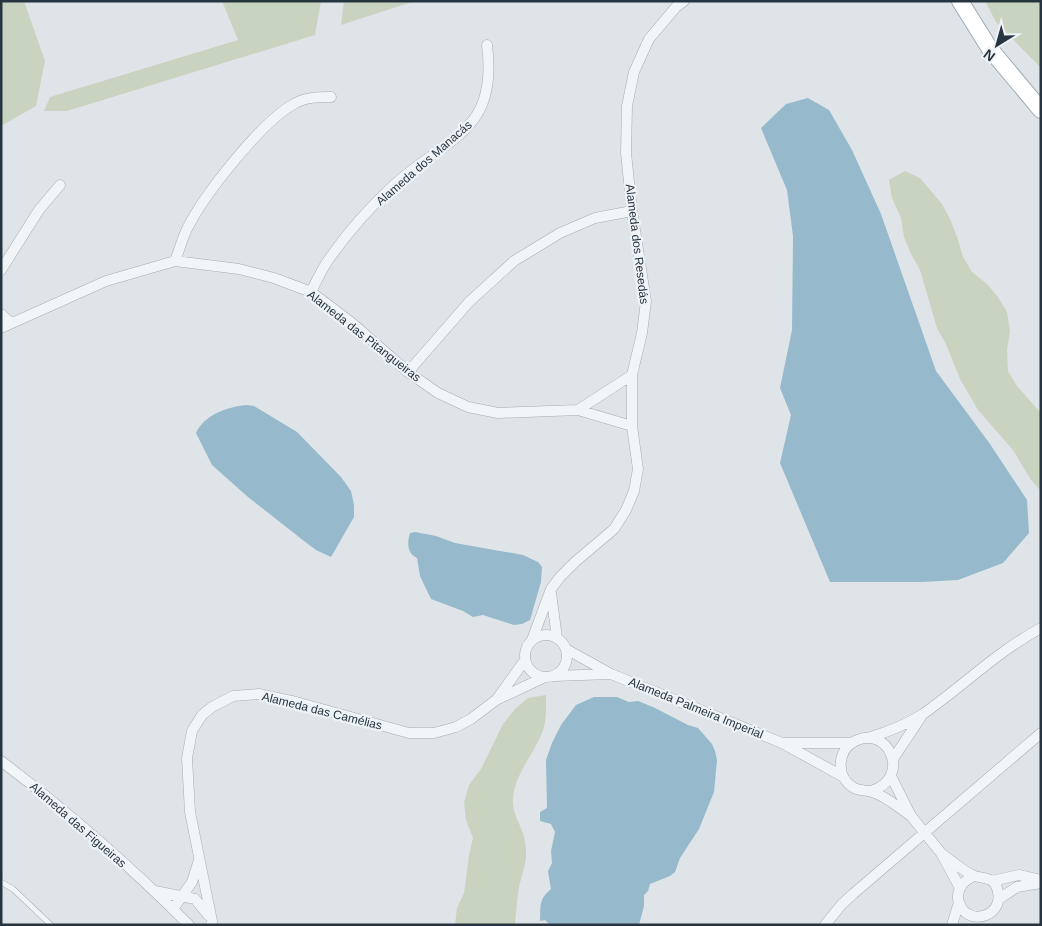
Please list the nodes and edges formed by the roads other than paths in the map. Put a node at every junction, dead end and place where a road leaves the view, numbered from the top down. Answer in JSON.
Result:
{"nodes":[{"id":1,"x":684,"y":1,"type":"edge"},
{"id":2,"x":960,"y":1,"type":"edge"},
{"id":3,"x":487,"y":45,"type":"dead end"},
{"id":4,"x":332,"y":97,"type":"dead end"},
{"id":5,"x":1041,"y":110,"type":"edge"},
{"id":6,"x":60,"y":185,"type":"dead end"},
{"id":7,"x":632,"y":211,"type":"junction"},
{"id":8,"x":175,"y":261,"type":"junction"},
{"id":9,"x":1,"y":270,"type":"edge"},
{"id":10,"x":311,"y":292,"type":"junction"},
{"id":11,"x":1,"y":314,"type":"edge"},
{"id":12,"x":11,"y":323,"type":"junction"},
{"id":13,"x":1,"y":328,"type":"edge"},
{"id":14,"x":408,"y":372,"type":"junction"},
{"id":15,"x":632,"y":374,"type":"junction"},
{"id":16,"x":578,"y":410,"type":"junction"},
{"id":17,"x":632,"y":426,"type":"junction"},
{"id":18,"x":551,"y":590,"type":"junction"},
{"id":19,"x":1041,"y":628,"type":"edge"},
{"id":20,"x":557,"y":638,"type":"junction"},
{"id":21,"x":532,"y":640,"type":"junction"},
{"id":22,"x":566,"y":649,"type":"junction"},
{"id":23,"x":525,"y":660,"type":"junction"},
{"id":24,"x":611,"y":674,"type":"junction"},
{"id":25,"x":549,"y":677,"type":"junction"},
{"id":26,"x":496,"y":700,"type":"junction"},
{"id":27,"x":923,"y":714,"type":"junction"},
{"id":28,"x":1041,"y":733,"type":"edge"},
{"id":29,"x":867,"y":738,"type":"junction"},
{"id":30,"x":782,"y":742,"type":"junction"},
{"id":31,"x":851,"y":743,"type":"junction"},
{"id":32,"x":893,"y":759,"type":"junction"},
{"id":33,"x":1,"y":761,"type":"edge"},
{"id":34,"x":842,"y":776,"type":"junction"},
{"id":35,"x":891,"y":776,"type":"junction"},
{"id":36,"x":871,"y":791,"type":"junction"},
{"id":37,"x":912,"y":816,"type":"junction"},
{"id":38,"x":925,"y":832,"type":"junction"},
{"id":39,"x":941,"y":853,"type":"junction"},
{"id":40,"x":199,"y":859,"type":"junction"},
{"id":41,"x":974,"y":876,"type":"junction"},
{"id":42,"x":1041,"y":881,"type":"edge"},
{"id":43,"x":1,"y":882,"type":"edge"},
{"id":44,"x":992,"y":882,"type":"junction"},
{"id":45,"x":960,"y":888,"type":"junction"},
{"id":46,"x":154,"y":891,"type":"junction"},
{"id":47,"x":182,"y":895,"type":"junction"},
{"id":48,"x":999,"y":899,"type":"junction"},
{"id":49,"x":959,"y":902,"type":"junction"},
{"id":50,"x":173,"y":910,"type":"junction"},
{"id":51,"x":980,"y":917,"type":"junction"},
{"id":52,"x":212,"y":923,"type":"edge"},
{"id":53,"x":51,"y":925,"type":"edge"},
{"id":54,"x":189,"y":925,"type":"edge"},
{"id":55,"x":825,"y":925,"type":"edge"},
{"id":56,"x":952,"y":925,"type":"edge"},
{"id":57,"x":968,"y":925,"type":"edge"}],
"edges":[{"from":1,"to":7,"type":"street","name":"Alameda dos Resedás"},
{"from":2,"to":5,"type":"main road"},
{"from":3,"to":10,"type":"street","name":"Alameda dos Manacás"},
{"from":4,"to":8,"type":"street"},
{"from":6,"to":9,"type":"street"},
{"from":7,"to":14,"type":"street"},
{"from":7,"to":15,"type":"street","name":"Alameda dos Resedás"},
{"from":8,"to":10,"type":"street","name":"Alameda das Pitangueiras"},
{"from":8,"to":12,"type":"street","name":"Alameda das Pitangueiras"},
{"from":10,"to":14,"type":"street","name":"Alameda das Pitangueiras"},
{"from":11,"to":12,"type":"street"},
{"from":12,"to":13,"type":"street","name":"Alameda das Pitangueiras"},
{"from":14,"to":16,"type":"street","name":"Alameda das Pitangueiras"},
{"from":15,"to":16,"type":"street"},
{"from":15,"to":17,"type":"street","name":"Alameda dos Resedás"},
{"from":16,"to":17,"type":"street","name":"Alameda das Pitangueiras"},
{"from":17,"to":18,"type":"street","name":"Alameda dos Resedás"},
{"from":18,"to":20,"type":"street"},
{"from":18,"to":21,"type":"street","name":"Alameda dos Resedás"},
{"from":19,"to":27,"type":"street"},
{"from":20,"to":21,"type":"street"},
{"from":20,"to":22,"type":"street"},
{"from":21,"to":23,"type":"street"},
{"from":22,"to":24,"type":"street","name":"Alameda Palmeira Imperial"},
{"from":22,"to":25,"type":"street"},
{"from":23,"to":25,"type":"street"},
{"from":23,"to":26,"type":"street"},
{"from":24,"to":25,"type":"street"},
{"from":24,"to":30,"type":"street","name":"Alameda Palmeira Imperial"},
{"from":25,"to":26,"type":"street"},
{"from":26,"to":40,"type":"street","name":"Alameda das Camélias"},
{"from":27,"to":29,"type":"street"},
{"from":27,"to":32,"type":"street"},
{"from":28,"to":38,"type":"street"},
{"from":29,"to":31,"type":"street"},
{"from":29,"to":32,"type":"street"},
{"from":30,"to":31,"type":"street"},
{"from":30,"to":34,"type":"street"},
{"from":31,"to":34,"type":"street"},
{"from":32,"to":35,"type":"street"},
{"from":33,"to":46,"type":"street","name":"Alameda das Figueiras"},
{"from":34,"to":36,"type":"street"},
{"from":35,"to":36,"type":"street"},
{"from":35,"to":37,"type":"street"},
{"from":36,"to":37,"type":"street"},
{"from":37,"to":38,"type":"street"},
{"from":38,"to":39,"type":"street"},
{"from":38,"to":55,"type":"street"},
{"from":39,"to":41,"type":"street"},
{"from":39,"to":45,"type":"street"},
{"from":40,"to":47,"type":"street"},
{"from":40,"to":52,"type":"street","name":"Alameda das Camélias"},
{"from":41,"to":44,"type":"street"},
{"from":41,"to":45,"type":"street"},
{"from":42,"to":44,"type":"street"},
{"from":42,"to":48,"type":"street"},
{"from":43,"to":53,"type":"lane"},
{"from":44,"to":48,"type":"street"},
{"from":45,"to":49,"type":"street"},
{"from":46,"to":47,"type":"street"},
{"from":46,"to":50,"type":"street","name":"Alameda das Figueiras"},
{"from":47,"to":50,"type":"street"},
{"from":47,"to":52,"type":"street"},
{"from":48,"to":51,"type":"street"},
{"from":49,"to":51,"type":"street"},
{"from":49,"to":56,"type":"street"},
{"from":50,"to":54,"type":"street","name":"Alameda das Figueiras"},
{"from":51,"to":57,"type":"street"}]}
